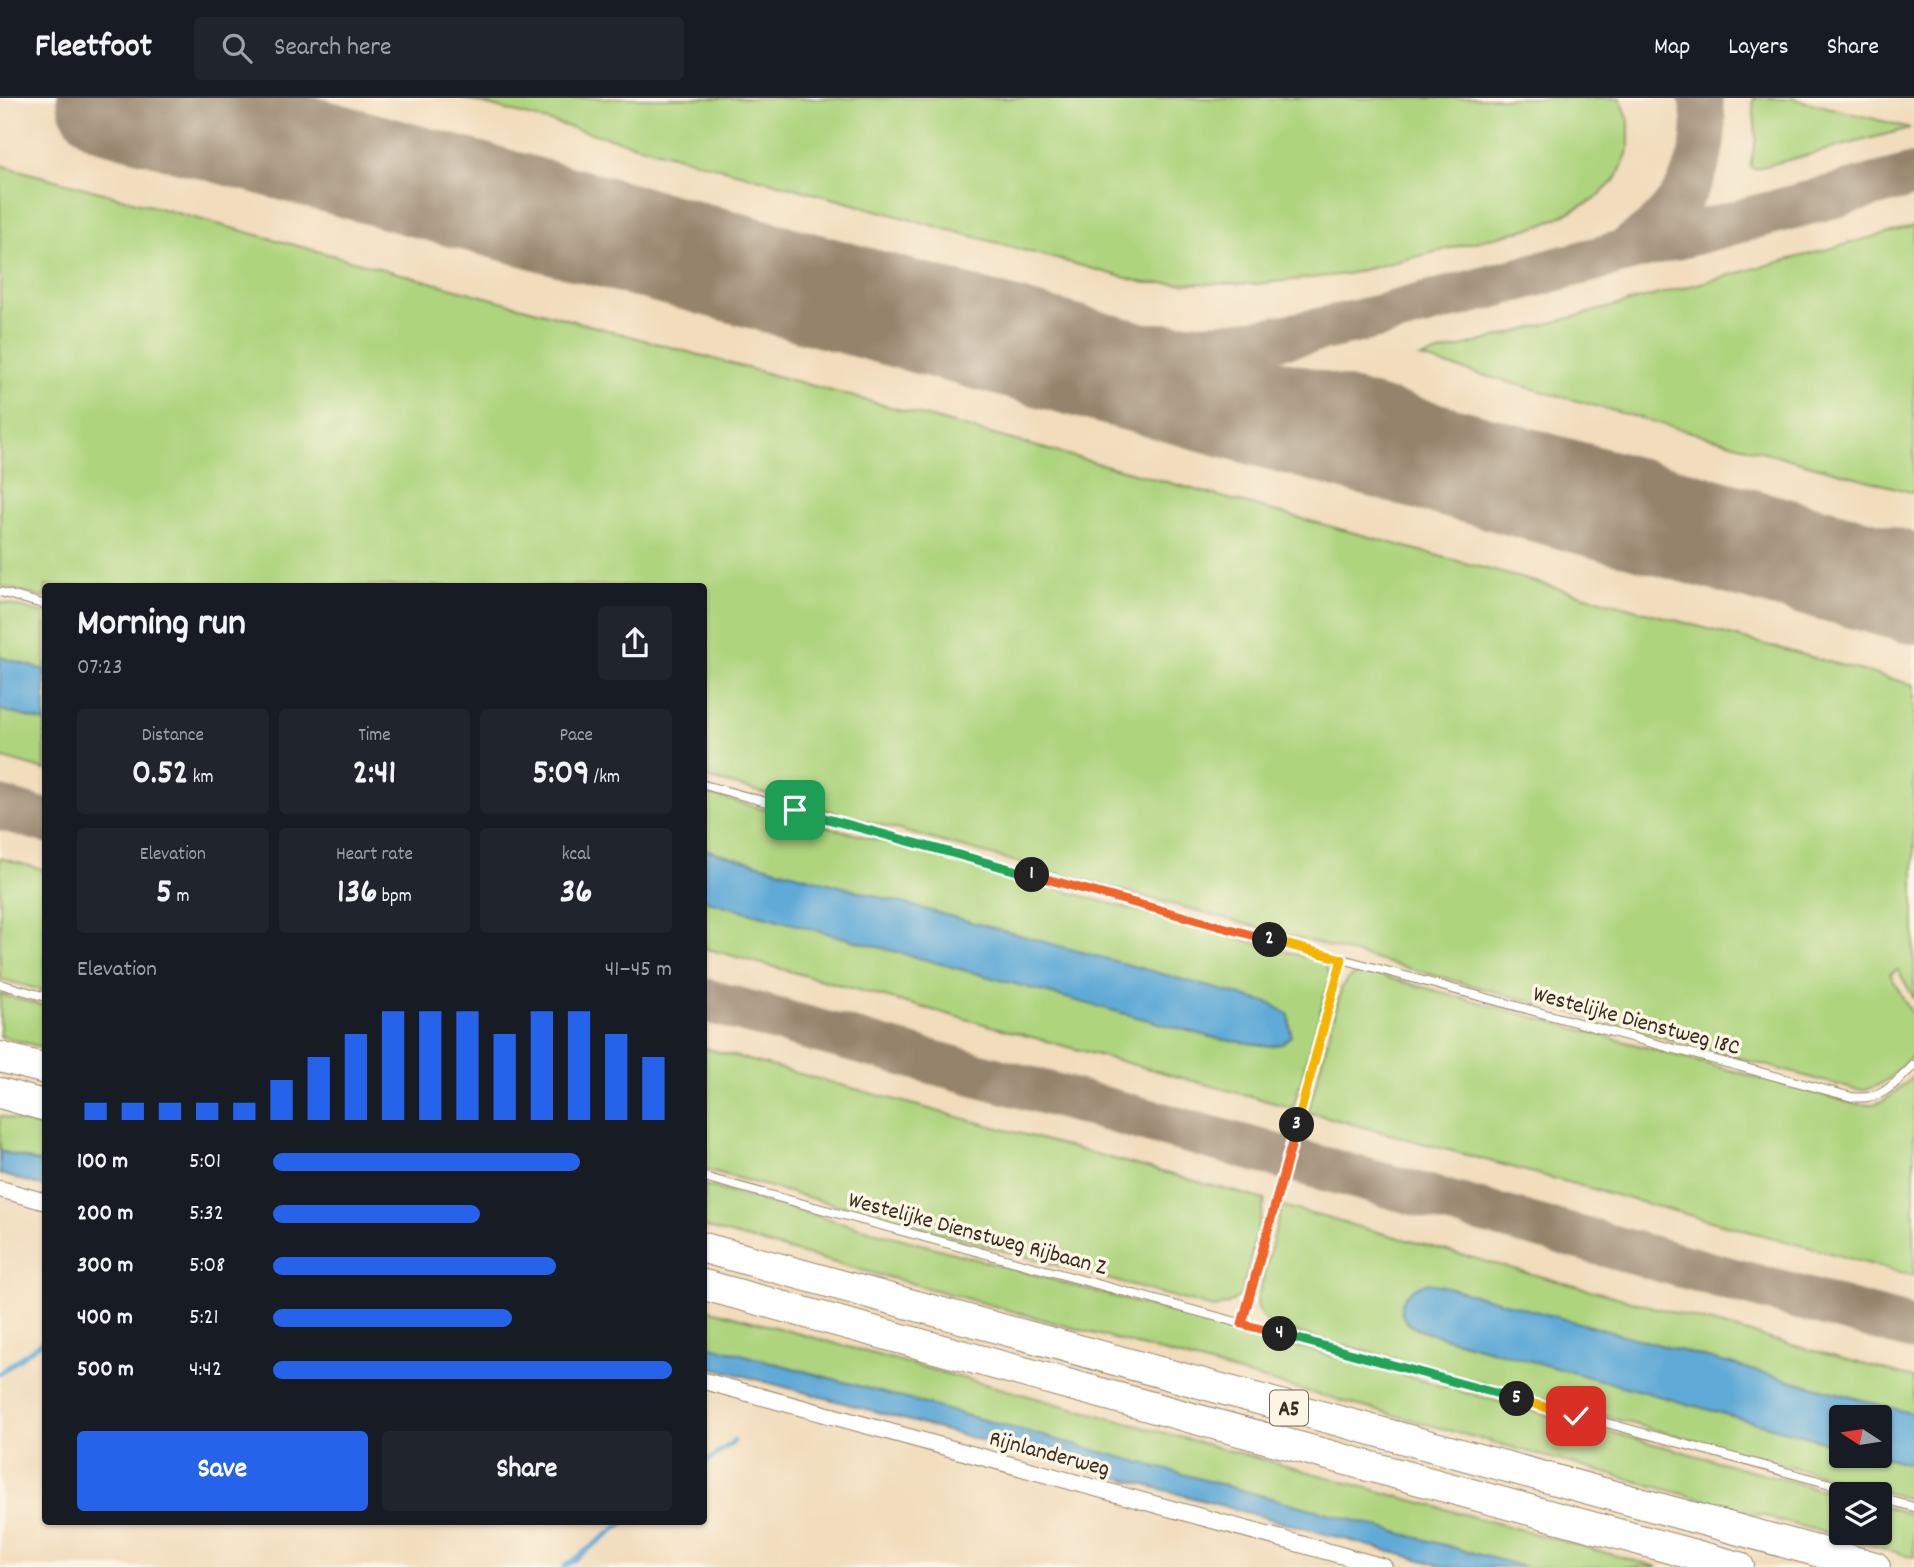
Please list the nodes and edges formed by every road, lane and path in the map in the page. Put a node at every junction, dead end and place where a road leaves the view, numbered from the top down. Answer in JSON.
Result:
{"nodes":[{"id":1,"x":0,"y":592,"type":"edge"},
{"id":2,"x":42,"y":604,"type":"edge"},
{"id":3,"x":707,"y":786,"type":"edge"},
{"id":4,"x":1342,"y":959,"type":"junction"},
{"id":5,"x":0,"y":984,"type":"edge"},
{"id":6,"x":42,"y":996,"type":"edge"},
{"id":7,"x":0,"y":1057,"type":"edge"},
{"id":8,"x":1914,"y":1065,"type":"edge"},
{"id":9,"x":42,"y":1068,"type":"edge"},
{"id":10,"x":0,"y":1093,"type":"edge"},
{"id":11,"x":42,"y":1105,"type":"edge"},
{"id":12,"x":707,"y":1178,"type":"edge"},
{"id":13,"x":0,"y":1189,"type":"edge"},
{"id":14,"x":42,"y":1201,"type":"edge"},
{"id":15,"x":707,"y":1249,"type":"edge"},
{"id":16,"x":707,"y":1286,"type":"edge"},
{"id":17,"x":1242,"y":1324,"type":"junction"},
{"id":18,"x":707,"y":1382,"type":"edge"},
{"id":19,"x":1829,"y":1484,"type":"edge"},
{"id":20,"x":1892,"y":1501,"type":"edge"},
{"id":21,"x":1914,"y":1507,"type":"edge"},
{"id":22,"x":1384,"y":1567,"type":"edge"},
{"id":23,"x":1739,"y":1567,"type":"edge"},
{"id":24,"x":1875,"y":1567,"type":"edge"}],
"edges":[{"from":1,"to":2,"type":"lane"},
{"from":3,"to":4,"type":"lane","name":"Westelijke Dienstweg 18C"},
{"from":4,"to":8,"type":"lane","name":"Westelijke Dienstweg 18C"},
{"from":4,"to":17,"type":"lane"},
{"from":5,"to":6,"type":"lane"},
{"from":7,"to":9,"type":"highway"},
{"from":10,"to":11,"type":"highway"},
{"from":12,"to":17,"type":"lane","name":"Westelijke Dienstweg Rijbaan Z"},
{"from":13,"to":14,"type":"street"},
{"from":15,"to":24,"type":"highway","number":"A5"},
{"from":16,"to":23,"type":"highway","number":"A5"},
{"from":17,"to":19,"type":"lane","name":"Westelijke Dienstweg Rijbaan Z"},
{"from":18,"to":22,"type":"street","name":"Rijnlanderweg"},
{"from":20,"to":21,"type":"lane"}]}
